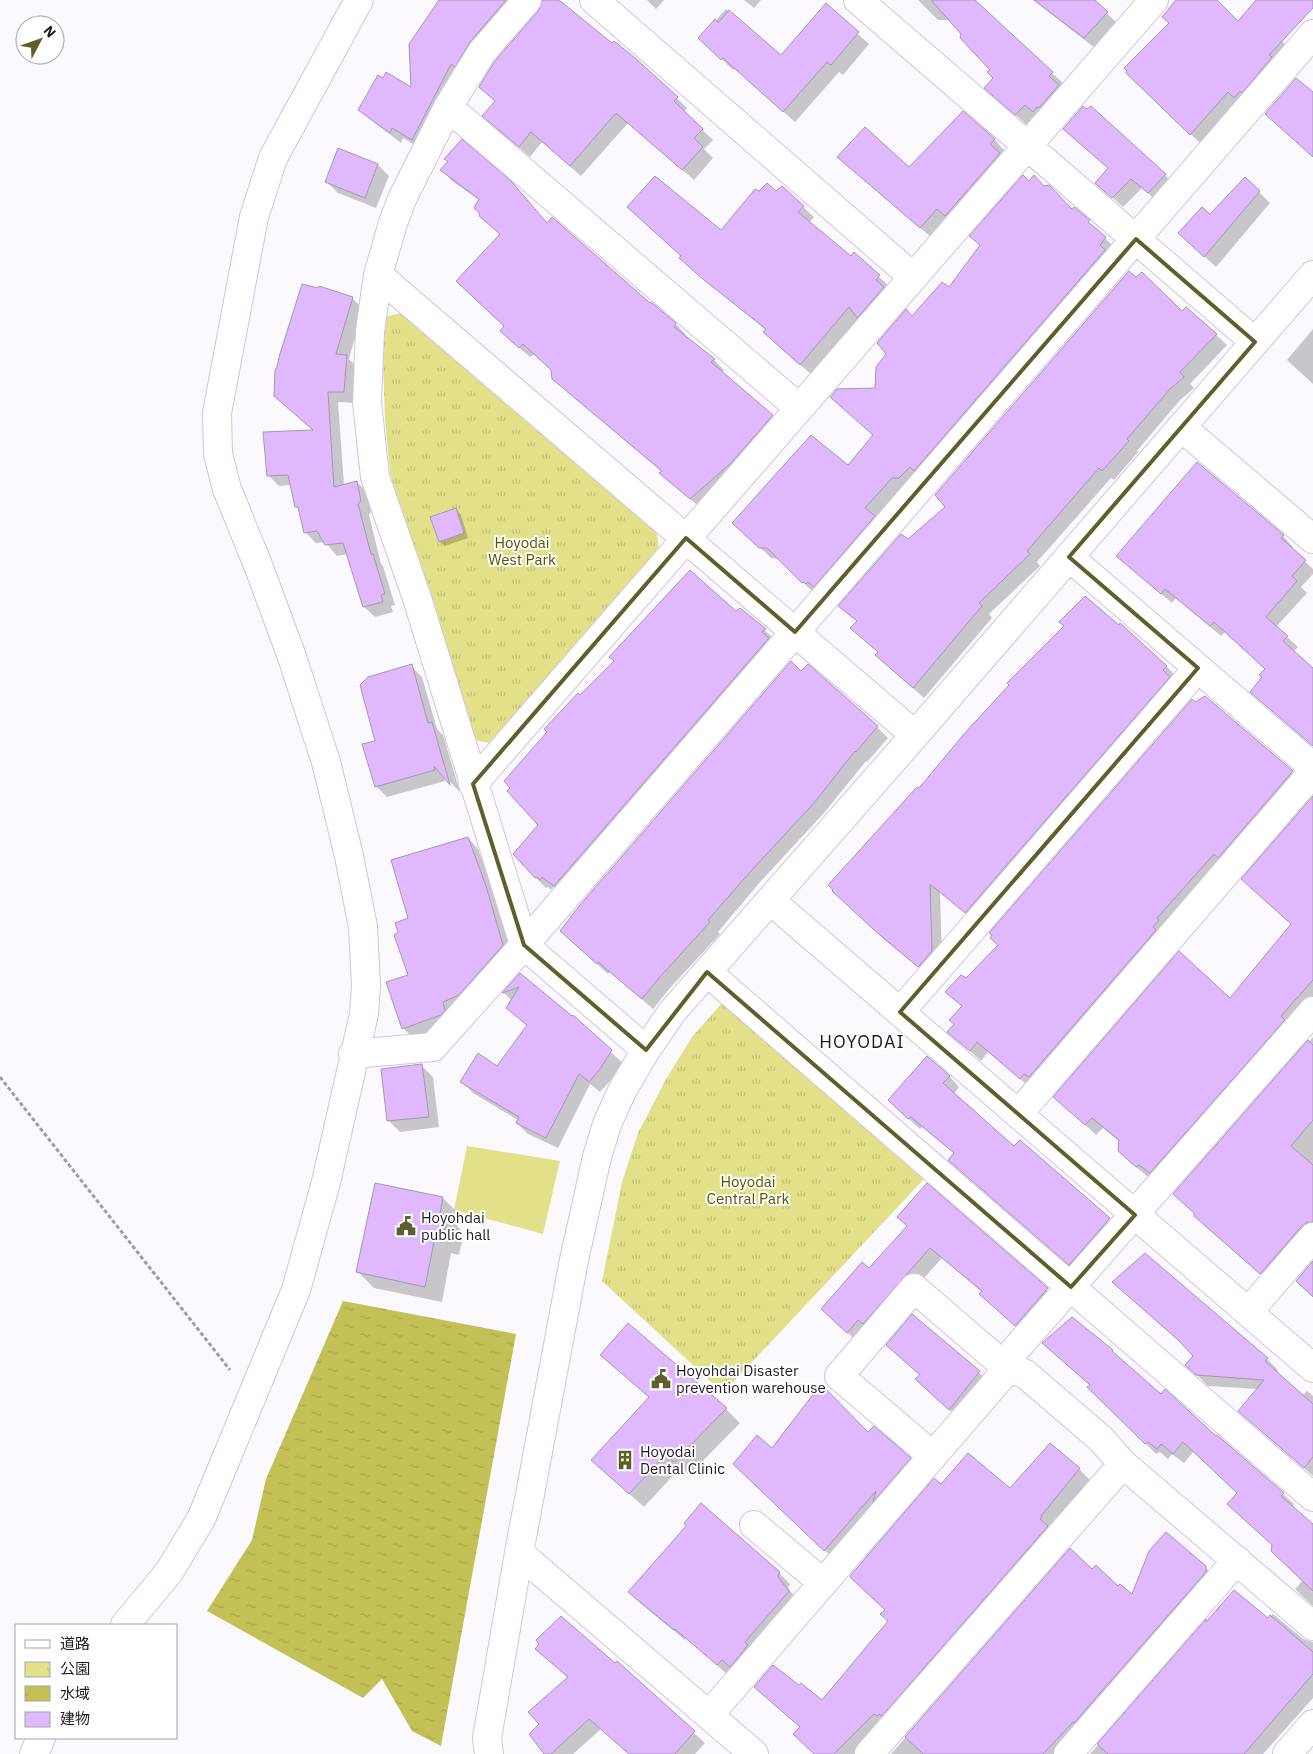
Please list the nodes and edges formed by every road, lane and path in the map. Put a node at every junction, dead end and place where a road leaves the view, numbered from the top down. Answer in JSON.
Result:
{"nodes":[{"id":1,"x":359,"y":0,"type":"edge"},
{"id":2,"x":527,"y":0,"type":"edge"},
{"id":3,"x":594,"y":0,"type":"edge"},
{"id":4,"x":858,"y":0,"type":"edge"},
{"id":5,"x":1140,"y":5,"type":"edge"},
{"id":6,"x":1313,"y":34,"type":"edge"},
{"id":7,"x":448,"y":107,"type":"junction"},
{"id":8,"x":1027,"y":146,"type":"junction"},
{"id":9,"x":1136,"y":239,"type":"junction"},
{"id":10,"x":378,"y":274,"type":"junction"},
{"id":11,"x":1313,"y":275,"type":"edge"},
{"id":12,"x":913,"y":278,"type":"junction"},
{"id":13,"x":1255,"y":342,"type":"junction"},
{"id":14,"x":800,"y":408,"type":"junction"},
{"id":15,"x":1181,"y":427,"type":"junction"},
{"id":16,"x":686,"y":538,"type":"junction"},
{"id":17,"x":1313,"y":539,"type":"edge"},
{"id":18,"x":1069,"y":557,"type":"junction"},
{"id":19,"x":795,"y":632,"type":"junction"},
{"id":20,"x":1198,"y":668,"type":"junction"},
{"id":21,"x":915,"y":735,"type":"junction"},
{"id":22,"x":1313,"y":767,"type":"edge"},
{"id":23,"x":1313,"y":772,"type":"edge"},
{"id":24,"x":473,"y":784,"type":"junction"},
{"id":25,"x":770,"y":900,"type":"junction"},
{"id":26,"x":524,"y":945,"type":"junction"},
{"id":27,"x":707,"y":972,"type":"junction"},
{"id":28,"x":1313,"y":1011,"type":"edge"},
{"id":29,"x":900,"y":1012,"type":"junction"},
{"id":30,"x":646,"y":1050,"type":"junction"},
{"id":31,"x":354,"y":1054,"type":"junction"},
{"id":32,"x":0,"y":1077,"type":"edge"},
{"id":33,"x":1018,"y":1114,"type":"junction"},
{"id":34,"x":1135,"y":1215,"type":"junction"},
{"id":35,"x":1313,"y":1237,"type":"edge"},
{"id":36,"x":1071,"y":1287,"type":"junction"},
{"id":37,"x":1248,"y":1312,"type":"junction"},
{"id":38,"x":1313,"y":1368,"type":"edge"},
{"id":39,"x":1008,"y":1369,"type":"junction"},
{"id":40,"x":251,"y":1397,"type":"junction"},
{"id":41,"x":933,"y":1456,"type":"junction"},
{"id":42,"x":1123,"y":1464,"type":"junction"},
{"id":43,"x":1313,"y":1497,"type":"edge"},
{"id":44,"x":754,"y":1524,"type":"dead end"},
{"id":45,"x":519,"y":1553,"type":"junction"},
{"id":46,"x":1237,"y":1560,"type":"junction"},
{"id":47,"x":822,"y":1584,"type":"junction"},
{"id":48,"x":126,"y":1624,"type":"edge"},
{"id":49,"x":1313,"y":1626,"type":"edge"},
{"id":50,"x":709,"y":1715,"type":"junction"},
{"id":51,"x":1313,"y":1724,"type":"edge"},
{"id":52,"x":41,"y":1739,"type":"edge"},
{"id":53,"x":34,"y":1754,"type":"edge"},
{"id":54,"x":488,"y":1754,"type":"edge"},
{"id":55,"x":754,"y":1754,"type":"edge"},
{"id":56,"x":869,"y":1754,"type":"edge"},
{"id":57,"x":1068,"y":1754,"type":"edge"},
{"id":58,"x":1288,"y":1754,"type":"edge"}],
"edges":[{"from":1,"to":31,"type":"street"},
{"from":2,"to":7,"type":"street"},
{"from":3,"to":12,"type":"street"},
{"from":4,"to":8,"type":"street"},
{"from":5,"to":8,"type":"street"},
{"from":6,"to":9,"type":"street"},
{"from":7,"to":10,"type":"street"},
{"from":7,"to":14,"type":"street"},
{"from":8,"to":9,"type":"street"},
{"from":8,"to":12,"type":"street"},
{"from":9,"to":13,"type":"street"},
{"from":9,"to":19,"type":"street"},
{"from":10,"to":16,"type":"street"},
{"from":10,"to":24,"type":"street"},
{"from":11,"to":13,"type":"street"},
{"from":12,"to":14,"type":"street"},
{"from":13,"to":15,"type":"street"},
{"from":14,"to":16,"type":"street"},
{"from":15,"to":17,"type":"street"},
{"from":15,"to":18,"type":"street"},
{"from":16,"to":19,"type":"street"},
{"from":16,"to":24,"type":"street"},
{"from":18,"to":20,"type":"street"},
{"from":18,"to":21,"type":"street"},
{"from":19,"to":21,"type":"street"},
{"from":19,"to":26,"type":"street"},
{"from":20,"to":22,"type":"street"},
{"from":20,"to":29,"type":"street"},
{"from":21,"to":25,"type":"street"},
{"from":23,"to":33,"type":"street"},
{"from":24,"to":26,"type":"street"},
{"from":25,"to":27,"type":"street"},
{"from":25,"to":29,"type":"street"},
{"from":26,"to":30,"type":"street"},
{"from":26,"to":31,"type":"street"},
{"from":27,"to":30,"type":"street"},
{"from":27,"to":36,"type":"street"},
{"from":28,"to":34,"type":"street"},
{"from":29,"to":33,"type":"street"},
{"from":30,"to":45,"type":"street"},
{"from":31,"to":40,"type":"street"},
{"from":32,"to":40,"type":"path"},
{"from":33,"to":34,"type":"street"},
{"from":34,"to":36,"type":"street"},
{"from":34,"to":37,"type":"street"},
{"from":35,"to":37,"type":"street"},
{"from":36,"to":39,"type":"street"},
{"from":36,"to":43,"type":"street"},
{"from":37,"to":38,"type":"street"},
{"from":39,"to":41,"type":"street"},
{"from":39,"to":41,"type":"street"},
{"from":39,"to":42,"type":"street"},
{"from":40,"to":48,"type":"street"},
{"from":41,"to":47,"type":"street"},
{"from":42,"to":46,"type":"street"},
{"from":42,"to":56,"type":"street"},
{"from":44,"to":47,"type":"street"},
{"from":45,"to":50,"type":"street"},
{"from":45,"to":54,"type":"street"},
{"from":46,"to":49,"type":"street"},
{"from":46,"to":57,"type":"street"},
{"from":47,"to":50,"type":"street"},
{"from":50,"to":55,"type":"street"},
{"from":51,"to":58,"type":"street"},
{"from":52,"to":53,"type":"street"}]}
